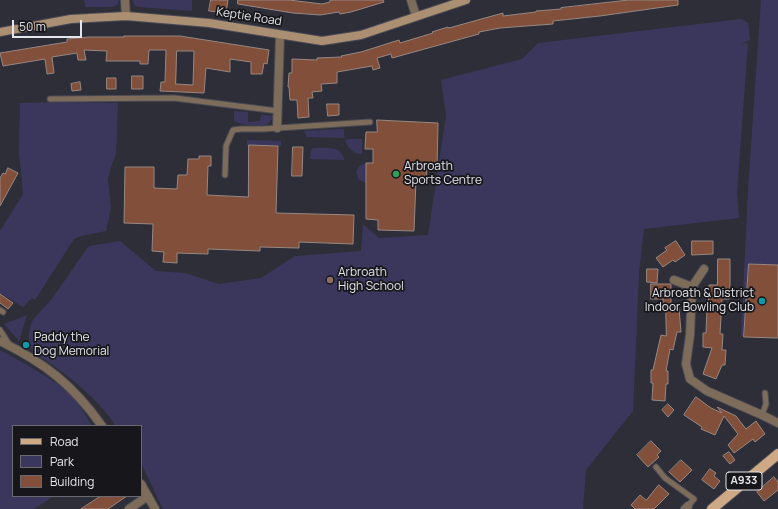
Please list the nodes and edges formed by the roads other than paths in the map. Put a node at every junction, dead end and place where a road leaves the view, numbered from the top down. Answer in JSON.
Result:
{"nodes":[{"id":1,"x":126,"y":0,"type":"edge"},
{"id":2,"x":411,"y":0,"type":"edge"},
{"id":3,"x":466,"y":0,"type":"edge"},
{"id":4,"x":126,"y":16,"type":"junction"},
{"id":5,"x":416,"y":16,"type":"junction"},
{"id":6,"x":0,"y":32,"type":"edge"},
{"id":7,"x":280,"y":35,"type":"junction"},
{"id":8,"x":50,"y":99,"type":"dead end"},
{"id":9,"x":278,"y":111,"type":"junction"},
{"id":10,"x":370,"y":122,"type":"dead end"},
{"id":11,"x":277,"y":128,"type":"junction"},
{"id":12,"x":225,"y":175,"type":"dead end"},
{"id":13,"x":704,"y":269,"type":"dead end"},
{"id":14,"x":674,"y":280,"type":"dead end"},
{"id":15,"x":692,"y":286,"type":"junction"},
{"id":16,"x":0,"y":330,"type":"edge"},
{"id":17,"x":0,"y":341,"type":"edge"},
{"id":18,"x":11,"y":346,"type":"junction"},
{"id":19,"x":765,"y":393,"type":"dead end"},
{"id":20,"x":762,"y":415,"type":"junction"},
{"id":21,"x":778,"y":423,"type":"edge"},
{"id":22,"x":101,"y":425,"type":"edge"},
{"id":23,"x":778,"y":454,"type":"edge"},
{"id":24,"x":656,"y":467,"type":"dead end"},
{"id":25,"x":142,"y":486,"type":"edge"},
{"id":26,"x":148,"y":496,"type":"junction"},
{"id":27,"x":686,"y":507,"type":"edge"},
{"id":28,"x":129,"y":509,"type":"edge"},
{"id":29,"x":155,"y":509,"type":"edge"},
{"id":30,"x":712,"y":509,"type":"edge"}],
"edges":[{"from":1,"to":4,"type":"street"},
{"from":2,"to":5,"type":"street"},
{"from":3,"to":5,"type":"main road","name":"Keptie Road"},
{"from":4,"to":6,"type":"main road","name":"Keptie Road"},
{"from":4,"to":7,"type":"main road","name":"Keptie Road"},
{"from":5,"to":7,"type":"main road","name":"Keptie Road"},
{"from":7,"to":9,"type":"street"},
{"from":8,"to":9,"type":"lane"},
{"from":9,"to":11,"type":"street"},
{"from":10,"to":11,"type":"lane"},
{"from":11,"to":12,"type":"lane"},
{"from":13,"to":15,"type":"street"},
{"from":14,"to":15,"type":"street"},
{"from":15,"to":20,"type":"street"},
{"from":16,"to":18,"type":"lane"},
{"from":17,"to":18,"type":"street"},
{"from":18,"to":22,"type":"street"},
{"from":19,"to":20,"type":"lane"},
{"from":20,"to":21,"type":"street"},
{"from":23,"to":30,"type":"main road","number":"A933"},
{"from":24,"to":27,"type":"lane"},
{"from":25,"to":26,"type":"street"},
{"from":26,"to":28,"type":"street"},
{"from":26,"to":29,"type":"street"}]}
